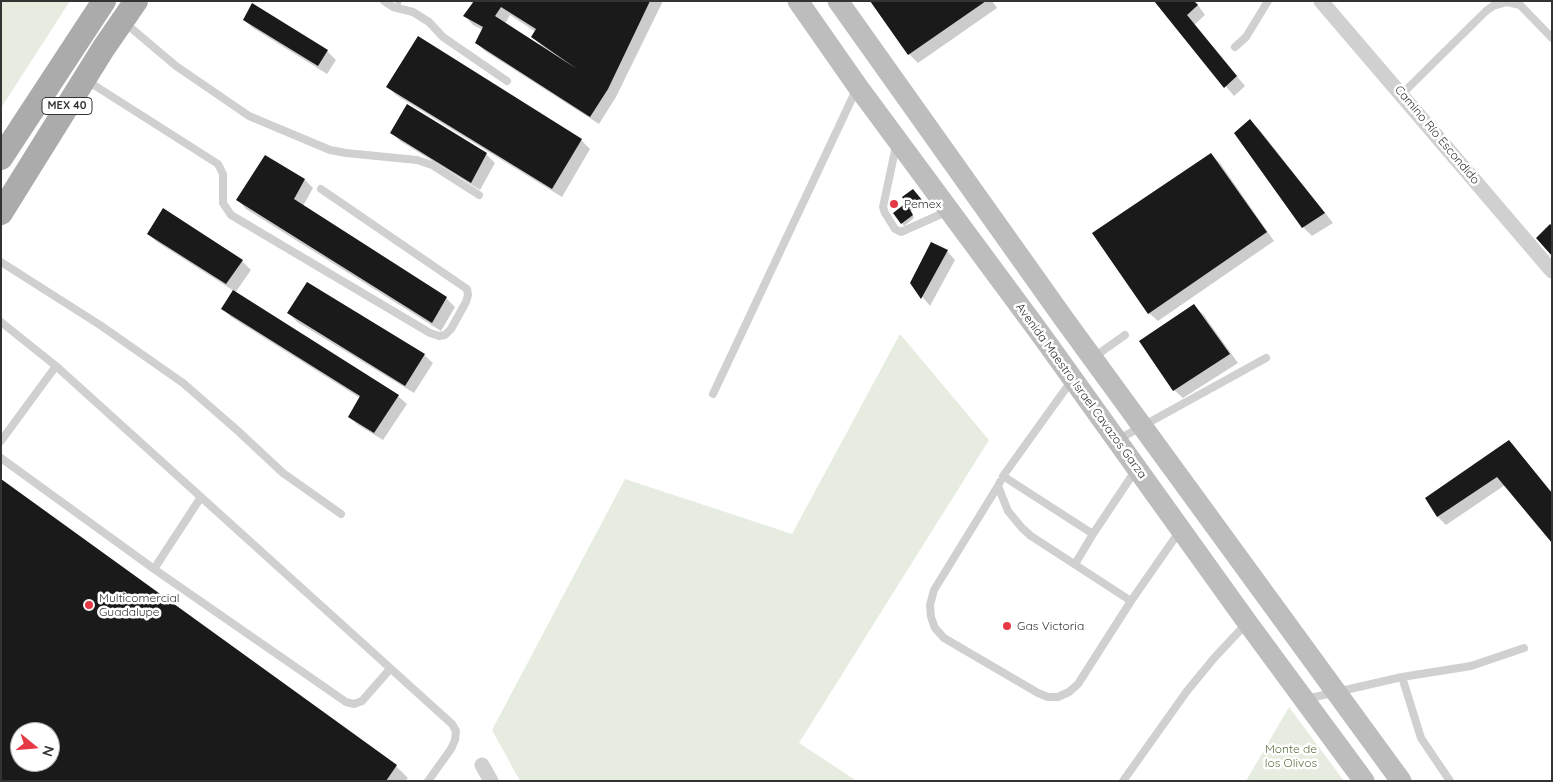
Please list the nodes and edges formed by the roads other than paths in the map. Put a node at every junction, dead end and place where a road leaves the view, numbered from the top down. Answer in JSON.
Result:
{"nodes":[{"id":1,"x":104,"y":1,"type":"edge"},
{"id":2,"x":136,"y":1,"type":"edge"},
{"id":3,"x":384,"y":1,"type":"edge"},
{"id":4,"x":798,"y":1,"type":"edge"},
{"id":5,"x":838,"y":1,"type":"edge"},
{"id":6,"x":1268,"y":1,"type":"edge"},
{"id":7,"x":1321,"y":1,"type":"edge"},
{"id":8,"x":121,"y":11,"type":"edge"},
{"id":9,"x":1552,"y":38,"type":"edge"},
{"id":10,"x":1235,"y":47,"type":"dead end"},
{"id":11,"x":84,"y":79,"type":"junction"},
{"id":12,"x":507,"y":81,"type":"dead end"},
{"id":13,"x":858,"y":87,"type":"junction"},
{"id":14,"x":1402,"y":94,"type":"junction"},
{"id":15,"x":898,"y":139,"type":"junction"},
{"id":16,"x":1,"y":158,"type":"edge"},
{"id":17,"x":321,"y":188,"type":"dead end"},
{"id":18,"x":479,"y":195,"type":"dead end"},
{"id":19,"x":950,"y":210,"type":"junction"},
{"id":20,"x":1,"y":213,"type":"edge"},
{"id":21,"x":1019,"y":256,"type":"junction"},
{"id":22,"x":1,"y":262,"type":"edge"},
{"id":23,"x":1552,"y":271,"type":"edge"},
{"id":24,"x":995,"y":274,"type":"junction"},
{"id":25,"x":1064,"y":319,"type":"junction"},
{"id":26,"x":1,"y":322,"type":"edge"},
{"id":27,"x":1125,"y":335,"type":"dead end"},
{"id":28,"x":1042,"y":336,"type":"junction"},
{"id":29,"x":1093,"y":358,"type":"junction"},
{"id":30,"x":1266,"y":358,"type":"dead end"},
{"id":31,"x":56,"y":366,"type":"junction"},
{"id":32,"x":1073,"y":378,"type":"junction"},
{"id":33,"x":713,"y":394,"type":"dead end"},
{"id":34,"x":1143,"y":425,"type":"junction"},
{"id":35,"x":1117,"y":440,"type":"junction"},
{"id":36,"x":1,"y":441,"type":"edge"},
{"id":37,"x":1,"y":458,"type":"edge"},
{"id":38,"x":1137,"y":468,"type":"junction"},
{"id":39,"x":1004,"y":476,"type":"junction"},
{"id":40,"x":998,"y":486,"type":"junction"},
{"id":41,"x":201,"y":497,"type":"junction"},
{"id":42,"x":341,"y":514,"type":"dead end"},
{"id":43,"x":1181,"y":529,"type":"junction"},
{"id":44,"x":1093,"y":534,"type":"junction"},
{"id":45,"x":1075,"y":564,"type":"junction"},
{"id":46,"x":154,"y":569,"type":"junction"},
{"id":47,"x":1131,"y":601,"type":"junction"},
{"id":48,"x":1248,"y":622,"type":"junction"},
{"id":49,"x":1524,"y":648,"type":"dead end"},
{"id":50,"x":390,"y":669,"type":"junction"},
{"id":51,"x":1402,"y":677,"type":"junction"},
{"id":52,"x":1336,"y":692,"type":"junction"},
{"id":53,"x":1304,"y":699,"type":"junction"},
{"id":54,"x":482,"y":765,"type":"dead end"},
{"id":55,"x":428,"y":781,"type":"edge"},
{"id":56,"x":491,"y":781,"type":"edge"},
{"id":57,"x":1123,"y":781,"type":"edge"},
{"id":58,"x":1364,"y":781,"type":"edge"},
{"id":59,"x":1401,"y":781,"type":"edge"},
{"id":60,"x":1450,"y":781,"type":"edge"}],
"edges":[{"from":1,"to":16,"type":"main road","number":"MEX 40"},
{"from":2,"to":8,"type":"main road"},
{"from":3,"to":12,"type":"lane"},
{"from":4,"to":13,"type":"main road","name":"Avenida Maestro Israel Cavazos Garza"},
{"from":5,"to":21,"type":"main road"},
{"from":6,"to":10,"type":"lane"},
{"from":7,"to":14,"type":"street","name":"Camino Río Escondido"},
{"from":8,"to":11,"type":"main road","number":"MEX 40"},
{"from":8,"to":18,"type":"lane"},
{"from":9,"to":14,"type":"lane"},
{"from":11,"to":17,"type":"lane"},
{"from":11,"to":20,"type":"main road","number":"MEX 40"},
{"from":13,"to":15,"type":"main road","name":"Avenida Maestro Israel Cavazos Garza"},
{"from":13,"to":33,"type":"lane"},
{"from":14,"to":23,"type":"street","name":"Camino Río Escondido"},
{"from":15,"to":19,"type":"main road","name":"Avenida Maestro Israel Cavazos Garza"},
{"from":15,"to":19,"type":"lane"},
{"from":19,"to":24,"type":"main road","name":"Avenida Maestro Israel Cavazos Garza"},
{"from":21,"to":24,"type":"main road"},
{"from":21,"to":25,"type":"main road"},
{"from":22,"to":42,"type":"lane"},
{"from":24,"to":28,"type":"main road","name":"Avenida Maestro Israel Cavazos Garza"},
{"from":25,"to":28,"type":"main road"},
{"from":25,"to":29,"type":"main road"},
{"from":26,"to":31,"type":"lane"},
{"from":27,"to":29,"type":"lane"},
{"from":28,"to":32,"type":"main road","name":"Avenida Maestro Israel Cavazos Garza"},
{"from":29,"to":34,"type":"main road"},
{"from":30,"to":34,"type":"lane"},
{"from":31,"to":36,"type":"lane"},
{"from":31,"to":41,"type":"lane"},
{"from":32,"to":35,"type":"main road","name":"Avenida Maestro Israel Cavazos Garza"},
{"from":32,"to":39,"type":"lane"},
{"from":34,"to":35,"type":"lane"},
{"from":34,"to":52,"type":"main road"},
{"from":35,"to":38,"type":"main road","name":"Avenida Maestro Israel Cavazos Garza"},
{"from":37,"to":46,"type":"lane"},
{"from":38,"to":43,"type":"main road","name":"Avenida Maestro Israel Cavazos Garza"},
{"from":38,"to":44,"type":"lane"},
{"from":39,"to":40,"type":"lane"},
{"from":39,"to":44,"type":"lane"},
{"from":40,"to":45,"type":"lane"},
{"from":40,"to":47,"type":"lane"},
{"from":41,"to":46,"type":"lane"},
{"from":41,"to":50,"type":"lane"},
{"from":43,"to":47,"type":"lane"},
{"from":43,"to":48,"type":"main road","name":"Avenida Maestro Israel Cavazos Garza"},
{"from":44,"to":45,"type":"lane"},
{"from":45,"to":47,"type":"lane"},
{"from":46,"to":50,"type":"lane"},
{"from":48,"to":53,"type":"main road","name":"Avenida Maestro Israel Cavazos Garza"},
{"from":48,"to":57,"type":"lane"},
{"from":49,"to":51,"type":"lane"},
{"from":50,"to":55,"type":"lane"},
{"from":51,"to":52,"type":"lane"},
{"from":51,"to":60,"type":"lane"},
{"from":52,"to":53,"type":"lane"},
{"from":52,"to":59,"type":"main road"},
{"from":53,"to":58,"type":"main road","name":"Avenida Maestro Israel Cavazos Garza"},
{"from":54,"to":56,"type":"street"}]}
